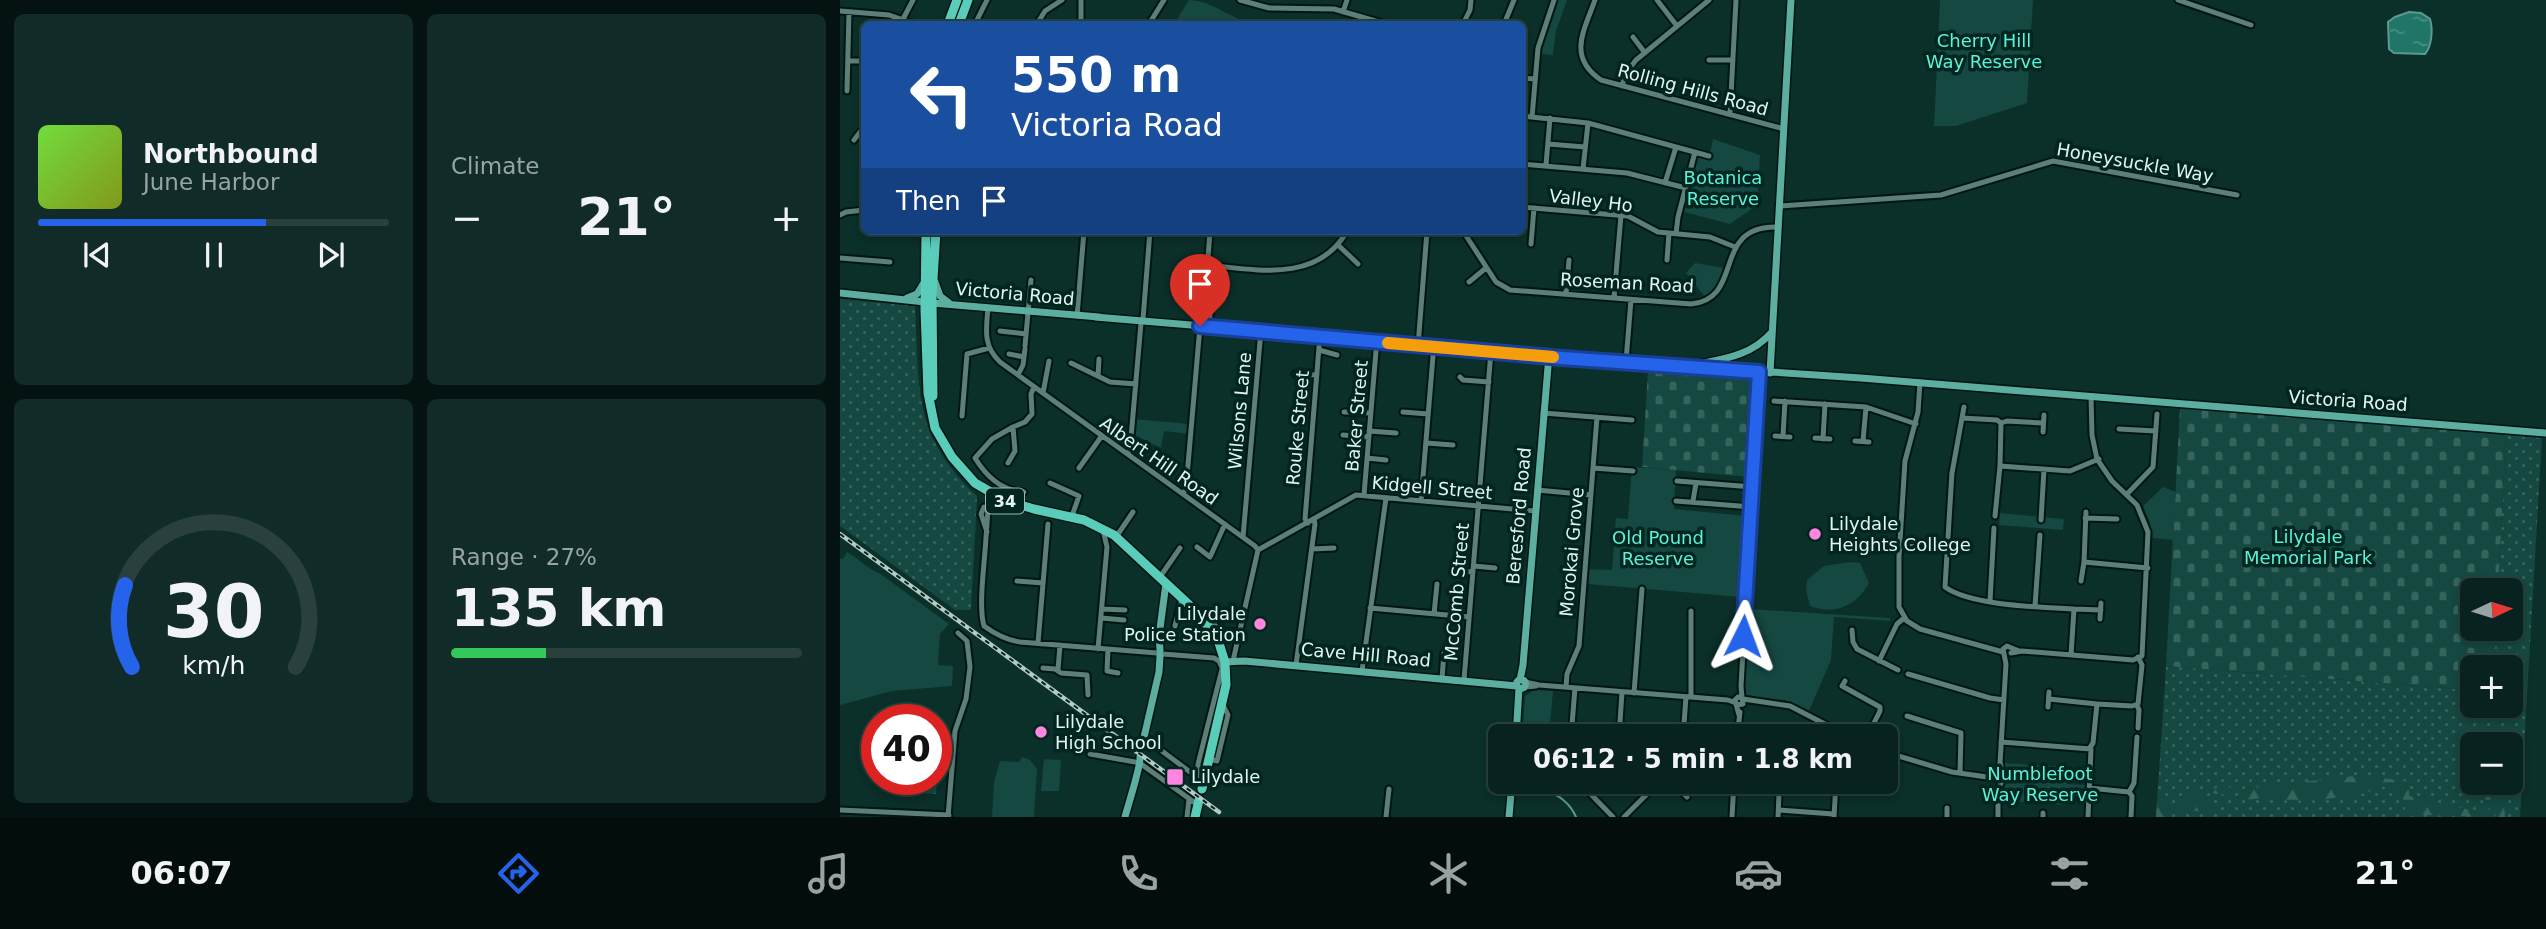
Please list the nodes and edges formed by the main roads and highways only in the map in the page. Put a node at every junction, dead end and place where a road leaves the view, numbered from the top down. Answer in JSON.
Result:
{"nodes":[{"id":1,"x":957,"y":0,"type":"edge"},
{"id":2,"x":968,"y":0,"type":"edge"},
{"id":3,"x":1791,"y":0,"type":"edge"},
{"id":4,"x":949,"y":21,"type":"edge"},
{"id":5,"x":960,"y":21,"type":"edge"},
{"id":6,"x":926,"y":235,"type":"edge"},
{"id":7,"x":935,"y":235,"type":"edge"},
{"id":8,"x":929,"y":279,"type":"junction"},
{"id":9,"x":840,"y":293,"type":"edge"},
{"id":10,"x":899,"y":299,"type":"junction"},
{"id":11,"x":929,"y":303,"type":"junction"},
{"id":12,"x":953,"y":305,"type":"junction"},
{"id":13,"x":1773,"y":332,"type":"junction"},
{"id":14,"x":1548,"y":355,"type":"junction"},
{"id":15,"x":1687,"y":366,"type":"junction"},
{"id":16,"x":1770,"y":373,"type":"junction"},
{"id":17,"x":2546,"y":433,"type":"edge"},
{"id":18,"x":1163,"y":580,"type":"junction"},
{"id":19,"x":1224,"y":665,"type":"junction"},
{"id":20,"x":1521,"y":684,"type":"junction"},
{"id":21,"x":1518,"y":724,"type":"edge"},
{"id":22,"x":1141,"y":745,"type":"tunnel mouth"},
{"id":23,"x":1138,"y":762,"type":"tunnel mouth"},
{"id":24,"x":1201,"y":783,"type":"road end"},
{"id":25,"x":1513,"y":794,"type":"edge"},
{"id":26,"x":1196,"y":801,"type":"road end"},
{"id":27,"x":1125,"y":817,"type":"edge"},
{"id":28,"x":1195,"y":817,"type":"edge"},
{"id":29,"x":1511,"y":817,"type":"edge"}],
"edges":[{"from":1,"to":4,"type":"highway"},
{"from":2,"to":5,"type":"highway"},
{"from":3,"to":13,"type":"main road"},
{"from":6,"to":8,"type":"highway","number":"34"},
{"from":7,"to":8,"type":"highway","number":"34"},
{"from":8,"to":10,"type":"main road"},
{"from":8,"to":11,"type":"highway","number":"34"},
{"from":8,"to":12,"type":"main road"},
{"from":9,"to":10,"type":"main road","name":"Victoria Road"},
{"from":10,"to":11,"type":"main road","name":"Victoria Road"},
{"from":11,"to":12,"type":"main road","name":"Victoria Road"},
{"from":11,"to":18,"type":"highway","number":"34"},
{"from":12,"to":14,"type":"main road","name":"Victoria Road"},
{"from":13,"to":15,"type":"main road"},
{"from":13,"to":16,"type":"main road"},
{"from":14,"to":15,"type":"main road","name":"Victoria Road"},
{"from":14,"to":20,"type":"main road","name":"Beresford Road"},
{"from":15,"to":16,"type":"main road","name":"Victoria Road"},
{"from":16,"to":17,"type":"main road","name":"Victoria Road"},
{"from":18,"to":19,"type":"highway","number":"34"},
{"from":18,"to":22,"type":"main road"},
{"from":19,"to":20,"type":"main road","name":"Cave Hill Road"},
{"from":19,"to":24,"type":"highway"},
{"from":20,"to":21,"type":"main road","name":"Beresford Road"},
{"from":23,"to":27,"type":"main road"},
{"from":25,"to":29,"type":"main road"},
{"from":26,"to":28,"type":"highway"}]}
